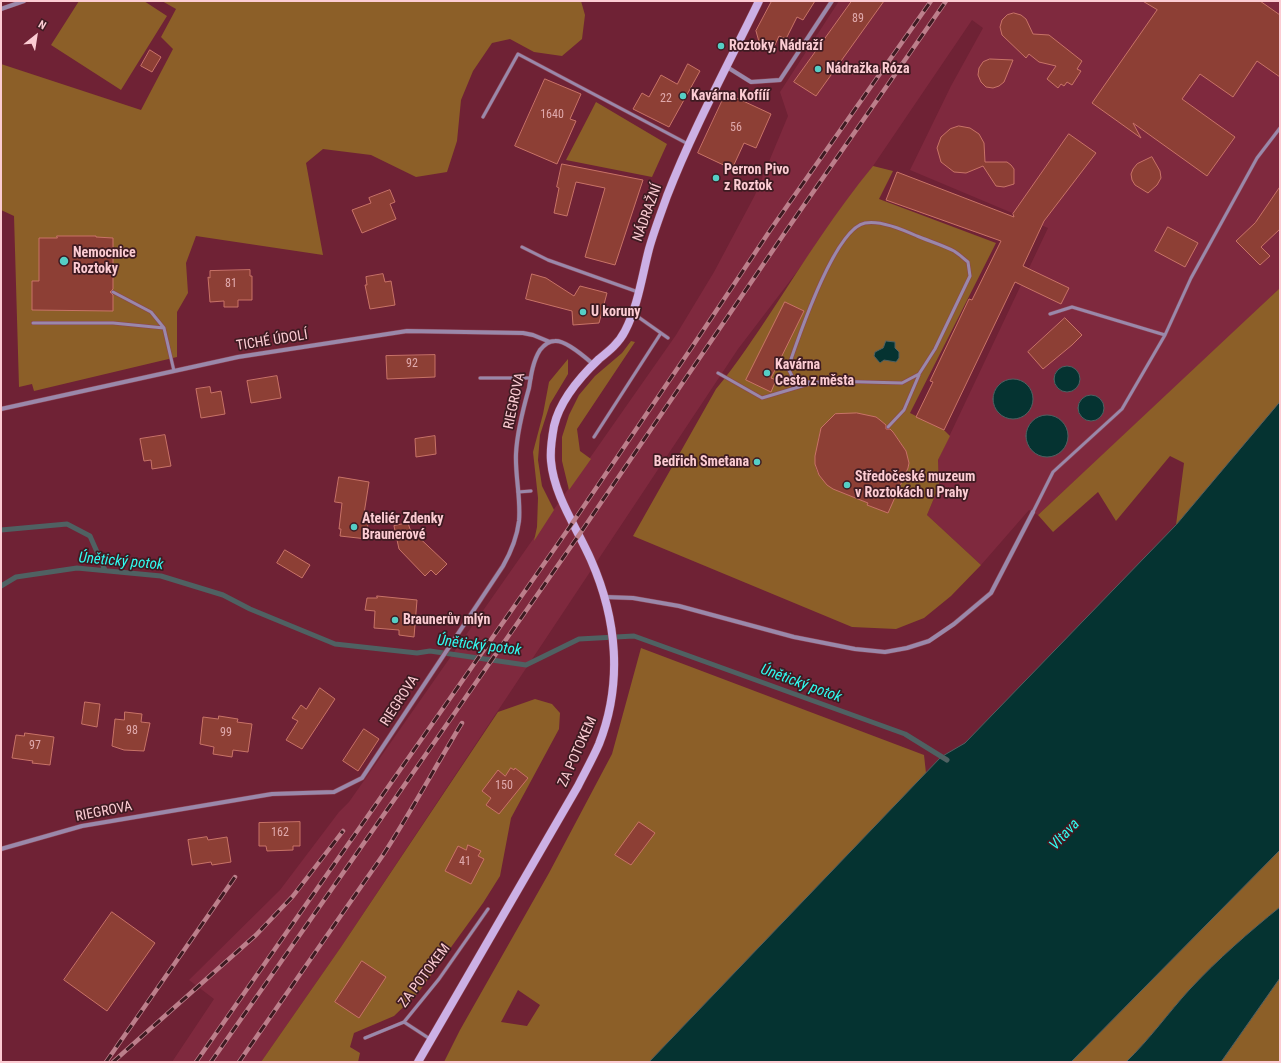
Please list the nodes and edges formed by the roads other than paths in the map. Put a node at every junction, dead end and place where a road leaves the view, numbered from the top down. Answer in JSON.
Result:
{"nodes":[{"id":1,"x":24,"y":1,"type":"edge"},
{"id":2,"x":759,"y":1,"type":"edge"},
{"id":3,"x":832,"y":1,"type":"edge"},
{"id":4,"x":1,"y":9,"type":"edge"},
{"id":5,"x":727,"y":67,"type":"junction"},
{"id":6,"x":483,"y":117,"type":"dead end"},
{"id":7,"x":1280,"y":128,"type":"edge"},
{"id":8,"x":689,"y":145,"type":"junction"},
{"id":9,"x":522,"y":246,"type":"dead end"},
{"id":10,"x":113,"y":292,"type":"dead end"},
{"id":11,"x":638,"y":292,"type":"junction"},
{"id":12,"x":632,"y":313,"type":"junction"},
{"id":13,"x":1050,"y":314,"type":"dead end"},
{"id":14,"x":33,"y":323,"type":"dead end"},
{"id":15,"x":164,"y":328,"type":"junction"},
{"id":16,"x":661,"y":333,"type":"junction"},
{"id":17,"x":1165,"y":335,"type":"junction"},
{"id":18,"x":668,"y":338,"type":"dead end"},
{"id":19,"x":550,"y":342,"type":"junction"},
{"id":20,"x":594,"y":364,"type":"junction"},
{"id":21,"x":174,"y":371,"type":"junction"},
{"id":22,"x":718,"y":373,"type":"dead end"},
{"id":23,"x":919,"y":374,"type":"junction"},
{"id":24,"x":480,"y":378,"type":"dead end"},
{"id":25,"x":531,"y":378,"type":"junction"},
{"id":26,"x":812,"y":383,"type":"junction"},
{"id":27,"x":1,"y":409,"type":"edge"},
{"id":28,"x":888,"y":427,"type":"dead end"},
{"id":29,"x":594,"y":437,"type":"dead end"},
{"id":30,"x":531,"y":491,"type":"dead end"},
{"id":31,"x":518,"y":492,"type":"junction"},
{"id":32,"x":1033,"y":512,"type":"joint"},
{"id":33,"x":606,"y":597,"type":"junction"},
{"id":34,"x":1,"y":849,"type":"edge"},
{"id":35,"x":488,"y":909,"type":"dead end"},
{"id":36,"x":404,"y":1022,"type":"junction"},
{"id":37,"x":365,"y":1038,"type":"dead end"},
{"id":38,"x":431,"y":1040,"type":"junction"},
{"id":39,"x":418,"y":1062,"type":"edge"}],
"edges":[{"from":1,"to":4,"type":"street"},
{"from":2,"to":5,"type":"main road","name":"NÁDRAŽNÍ"},
{"from":3,"to":5,"type":"street"},
{"from":5,"to":8,"type":"main road","name":"NÁDRAŽNÍ"},
{"from":6,"to":8,"type":"lane"},
{"from":7,"to":17,"type":"lane"},
{"from":8,"to":11,"type":"main road","name":"NÁDRAŽNÍ"},
{"from":9,"to":11,"type":"lane"},
{"from":10,"to":15,"type":"lane"},
{"from":11,"to":12,"type":"main road","name":"NÁDRAŽNÍ"},
{"from":12,"to":16,"type":"lane"},
{"from":12,"to":20,"type":"main road","name":"NÁDRAŽNÍ"},
{"from":13,"to":17,"type":"lane"},
{"from":14,"to":15,"type":"lane"},
{"from":15,"to":21,"type":"lane"},
{"from":16,"to":18,"type":"lane"},
{"from":16,"to":29,"type":"lane"},
{"from":17,"to":32,"type":"lane"},
{"from":19,"to":20,"type":"street"},
{"from":19,"to":21,"type":"street","name":"TICHÉ ÚDOLÍ"},
{"from":19,"to":25,"type":"street","name":"RIEGROVA"},
{"from":20,"to":33,"type":"main road","name":"ZA POTOKEM"},
{"from":21,"to":27,"type":"street","name":"TICHÉ ÚDOLÍ"},
{"from":22,"to":26,"type":"lane"},
{"from":23,"to":26,"type":"lane"},
{"from":23,"to":26,"type":"lane"},
{"from":23,"to":28,"type":"lane"},
{"from":24,"to":25,"type":"lane"},
{"from":25,"to":31,"type":"street","name":"RIEGROVA"},
{"from":30,"to":31,"type":"lane"},
{"from":31,"to":34,"type":"street","name":"RIEGROVA"},
{"from":32,"to":33,"type":"street"},
{"from":33,"to":38,"type":"main road","name":"ZA POTOKEM"},
{"from":35,"to":36,"type":"lane","name":"ZA POTOKEM"},
{"from":36,"to":37,"type":"lane","name":"ZA POTOKEM"},
{"from":36,"to":38,"type":"lane"},
{"from":38,"to":39,"type":"main road","name":"ZA POTOKEM"}]}
